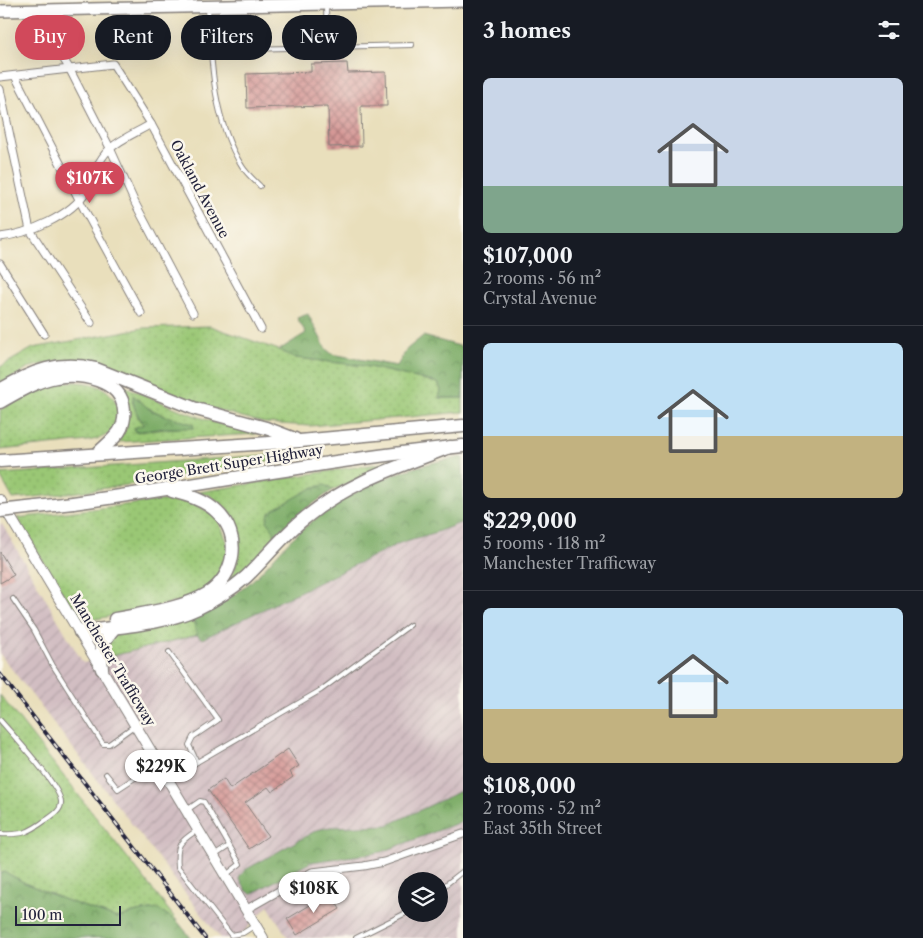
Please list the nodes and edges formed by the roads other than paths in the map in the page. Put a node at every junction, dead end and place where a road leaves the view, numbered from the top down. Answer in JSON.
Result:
{"nodes":[{"id":1,"x":429,"y":1,"type":"edge"},
{"id":2,"x":463,"y":1,"type":"edge"},
{"id":3,"x":190,"y":3,"type":"edge"},
{"id":4,"x":328,"y":3,"type":"edge"},
{"id":5,"x":41,"y":6,"type":"edge"},
{"id":6,"x":208,"y":6,"type":"junction"},
{"id":7,"x":0,"y":11,"type":"edge"},
{"id":8,"x":208,"y":15,"type":"edge"},
{"id":9,"x":412,"y":45,"type":"dead end"},
{"id":10,"x":357,"y":46,"type":"edge"},
{"id":11,"x":211,"y":60,"type":"edge"},
{"id":12,"x":69,"y":68,"type":"junction"},
{"id":13,"x":15,"y":76,"type":"junction"},
{"id":14,"x":0,"y":77,"type":"edge"},
{"id":15,"x":0,"y":88,"type":"edge"},
{"id":16,"x":150,"y":124,"type":"junction"},
{"id":17,"x":110,"y":148,"type":"junction"},
{"id":18,"x":260,"y":186,"type":"dead end"},
{"id":19,"x":79,"y":200,"type":"junction"},
{"id":20,"x":30,"y":230,"type":"junction"},
{"id":21,"x":0,"y":237,"type":"edge"},
{"id":22,"x":0,"y":264,"type":"edge"},
{"id":23,"x":141,"y":313,"type":"dead end"},
{"id":24,"x":193,"y":313,"type":"dead end"},
{"id":25,"x":91,"y":323,"type":"dead end"},
{"id":26,"x":261,"y":329,"type":"dead end"},
{"id":27,"x":44,"y":334,"type":"dead end"},
{"id":28,"x":0,"y":390,"type":"edge"},
{"id":29,"x":0,"y":402,"type":"edge"},
{"id":30,"x":463,"y":426,"type":"edge"},
{"id":31,"x":300,"y":441,"type":"junction"},
{"id":32,"x":457,"y":446,"type":"edge"},
{"id":33,"x":97,"y":454,"type":"junction"},
{"id":34,"x":3,"y":461,"type":"edge"},
{"id":35,"x":167,"y":490,"type":"junction"},
{"id":36,"x":0,"y":500,"type":"edge"},
{"id":37,"x":0,"y":511,"type":"edge"},
{"id":38,"x":13,"y":599,"type":"dead end"},
{"id":39,"x":410,"y":625,"type":"dead end"},
{"id":40,"x":115,"y":627,"type":"junction"},
{"id":41,"x":80,"y":632,"type":"junction"},
{"id":42,"x":168,"y":652,"type":"dead end"},
{"id":43,"x":102,"y":669,"type":"junction"},
{"id":44,"x":0,"y":720,"type":"edge"},
{"id":45,"x":135,"y":724,"type":"junction"},
{"id":46,"x":197,"y":762,"type":"junction"},
{"id":47,"x":158,"y":763,"type":"junction"},
{"id":48,"x":106,"y":774,"type":"dead end"},
{"id":49,"x":169,"y":780,"type":"junction"},
{"id":50,"x":187,"y":810,"type":"junction"},
{"id":51,"x":198,"y":830,"type":"junction"},
{"id":52,"x":0,"y":834,"type":"edge"},
{"id":53,"x":463,"y":834,"type":"edge"},
{"id":54,"x":229,"y":846,"type":"junction"},
{"id":55,"x":214,"y":856,"type":"junction"},
{"id":56,"x":463,"y":871,"type":"edge"},
{"id":57,"x":226,"y":874,"type":"junction"},
{"id":58,"x":448,"y":883,"type":"edge"},
{"id":59,"x":246,"y":909,"type":"junction"},
{"id":60,"x":398,"y":917,"type":"edge"},
{"id":61,"x":256,"y":925,"type":"junction"},
{"id":62,"x":263,"y":938,"type":"edge"},
{"id":63,"x":356,"y":938,"type":"edge"}],
"edges":[{"from":1,"to":2,"type":"main road"},
{"from":1,"to":4,"type":"main road"},
{"from":3,"to":5,"type":"main road"},
{"from":3,"to":6,"type":"main road"},
{"from":4,"to":6,"type":"main road"},
{"from":5,"to":7,"type":"main road"},
{"from":5,"to":12,"type":"street"},
{"from":6,"to":8,"type":"lane"},
{"from":9,"to":10,"type":"lane"},
{"from":11,"to":18,"type":"lane"},
{"from":12,"to":13,"type":"street"},
{"from":12,"to":16,"type":"street","name":"Oakland Avenue"},
{"from":12,"to":17,"type":"street"},
{"from":13,"to":14,"type":"street"},
{"from":13,"to":19,"type":"street"},
{"from":15,"to":20,"type":"street"},
{"from":16,"to":17,"type":"street"},
{"from":16,"to":26,"type":"street","name":"Oakland Avenue"},
{"from":17,"to":19,"type":"street"},
{"from":17,"to":24,"type":"street"},
{"from":19,"to":20,"type":"street"},
{"from":19,"to":23,"type":"street"},
{"from":20,"to":21,"type":"street"},
{"from":20,"to":25,"type":"street"},
{"from":22,"to":27,"type":"street"},
{"from":28,"to":31,"type":"highway"},
{"from":29,"to":33,"type":"highway"},
{"from":30,"to":31,"type":"highway","name":"George Brett Super Highway"},
{"from":31,"to":33,"type":"highway","name":"George Brett Super Highway"},
{"from":32,"to":35,"type":"highway","name":"George Brett Super Highway"},
{"from":32,"to":40,"type":"highway"},
{"from":33,"to":34,"type":"highway","name":"George Brett Super Highway"},
{"from":35,"to":37,"type":"highway","name":"George Brett Super Highway","bridge":true},
{"from":35,"to":41,"type":"highway"},
{"from":36,"to":41,"type":"main road","name":"Manchester Trafficway"},
{"from":38,"to":45,"type":"lane"},
{"from":39,"to":46,"type":"lane"},
{"from":40,"to":41,"type":"highway"},
{"from":40,"to":43,"type":"highway"},
{"from":41,"to":43,"type":"main road","name":"Manchester Trafficway"},
{"from":42,"to":46,"type":"lane"},
{"from":43,"to":45,"type":"main road","name":"Manchester Trafficway"},
{"from":44,"to":52,"type":"lane"},
{"from":45,"to":47,"type":"main road","name":"Manchester Trafficway"},
{"from":46,"to":49,"type":"lane"},
{"from":47,"to":48,"type":"lane"},
{"from":47,"to":49,"type":"main road","name":"Manchester Trafficway"},
{"from":49,"to":50,"type":"main road","name":"Manchester Trafficway"},
{"from":50,"to":51,"type":"main road","name":"Manchester Trafficway"},
{"from":50,"to":54,"type":"lane"},
{"from":51,"to":55,"type":"main road","name":"Manchester Trafficway"},
{"from":51,"to":61,"type":"lane"},
{"from":53,"to":59,"type":"street"},
{"from":54,"to":55,"type":"lane"},
{"from":54,"to":57,"type":"lane"},
{"from":55,"to":57,"type":"main road","name":"Manchester Trafficway"},
{"from":56,"to":58,"type":"lane"},
{"from":57,"to":59,"type":"main road","name":"Manchester Trafficway"},
{"from":59,"to":61,"type":"main road","name":"Manchester Trafficway"},
{"from":60,"to":63,"type":"lane"},
{"from":61,"to":62,"type":"main road","name":"Manchester Trafficway"}]}
